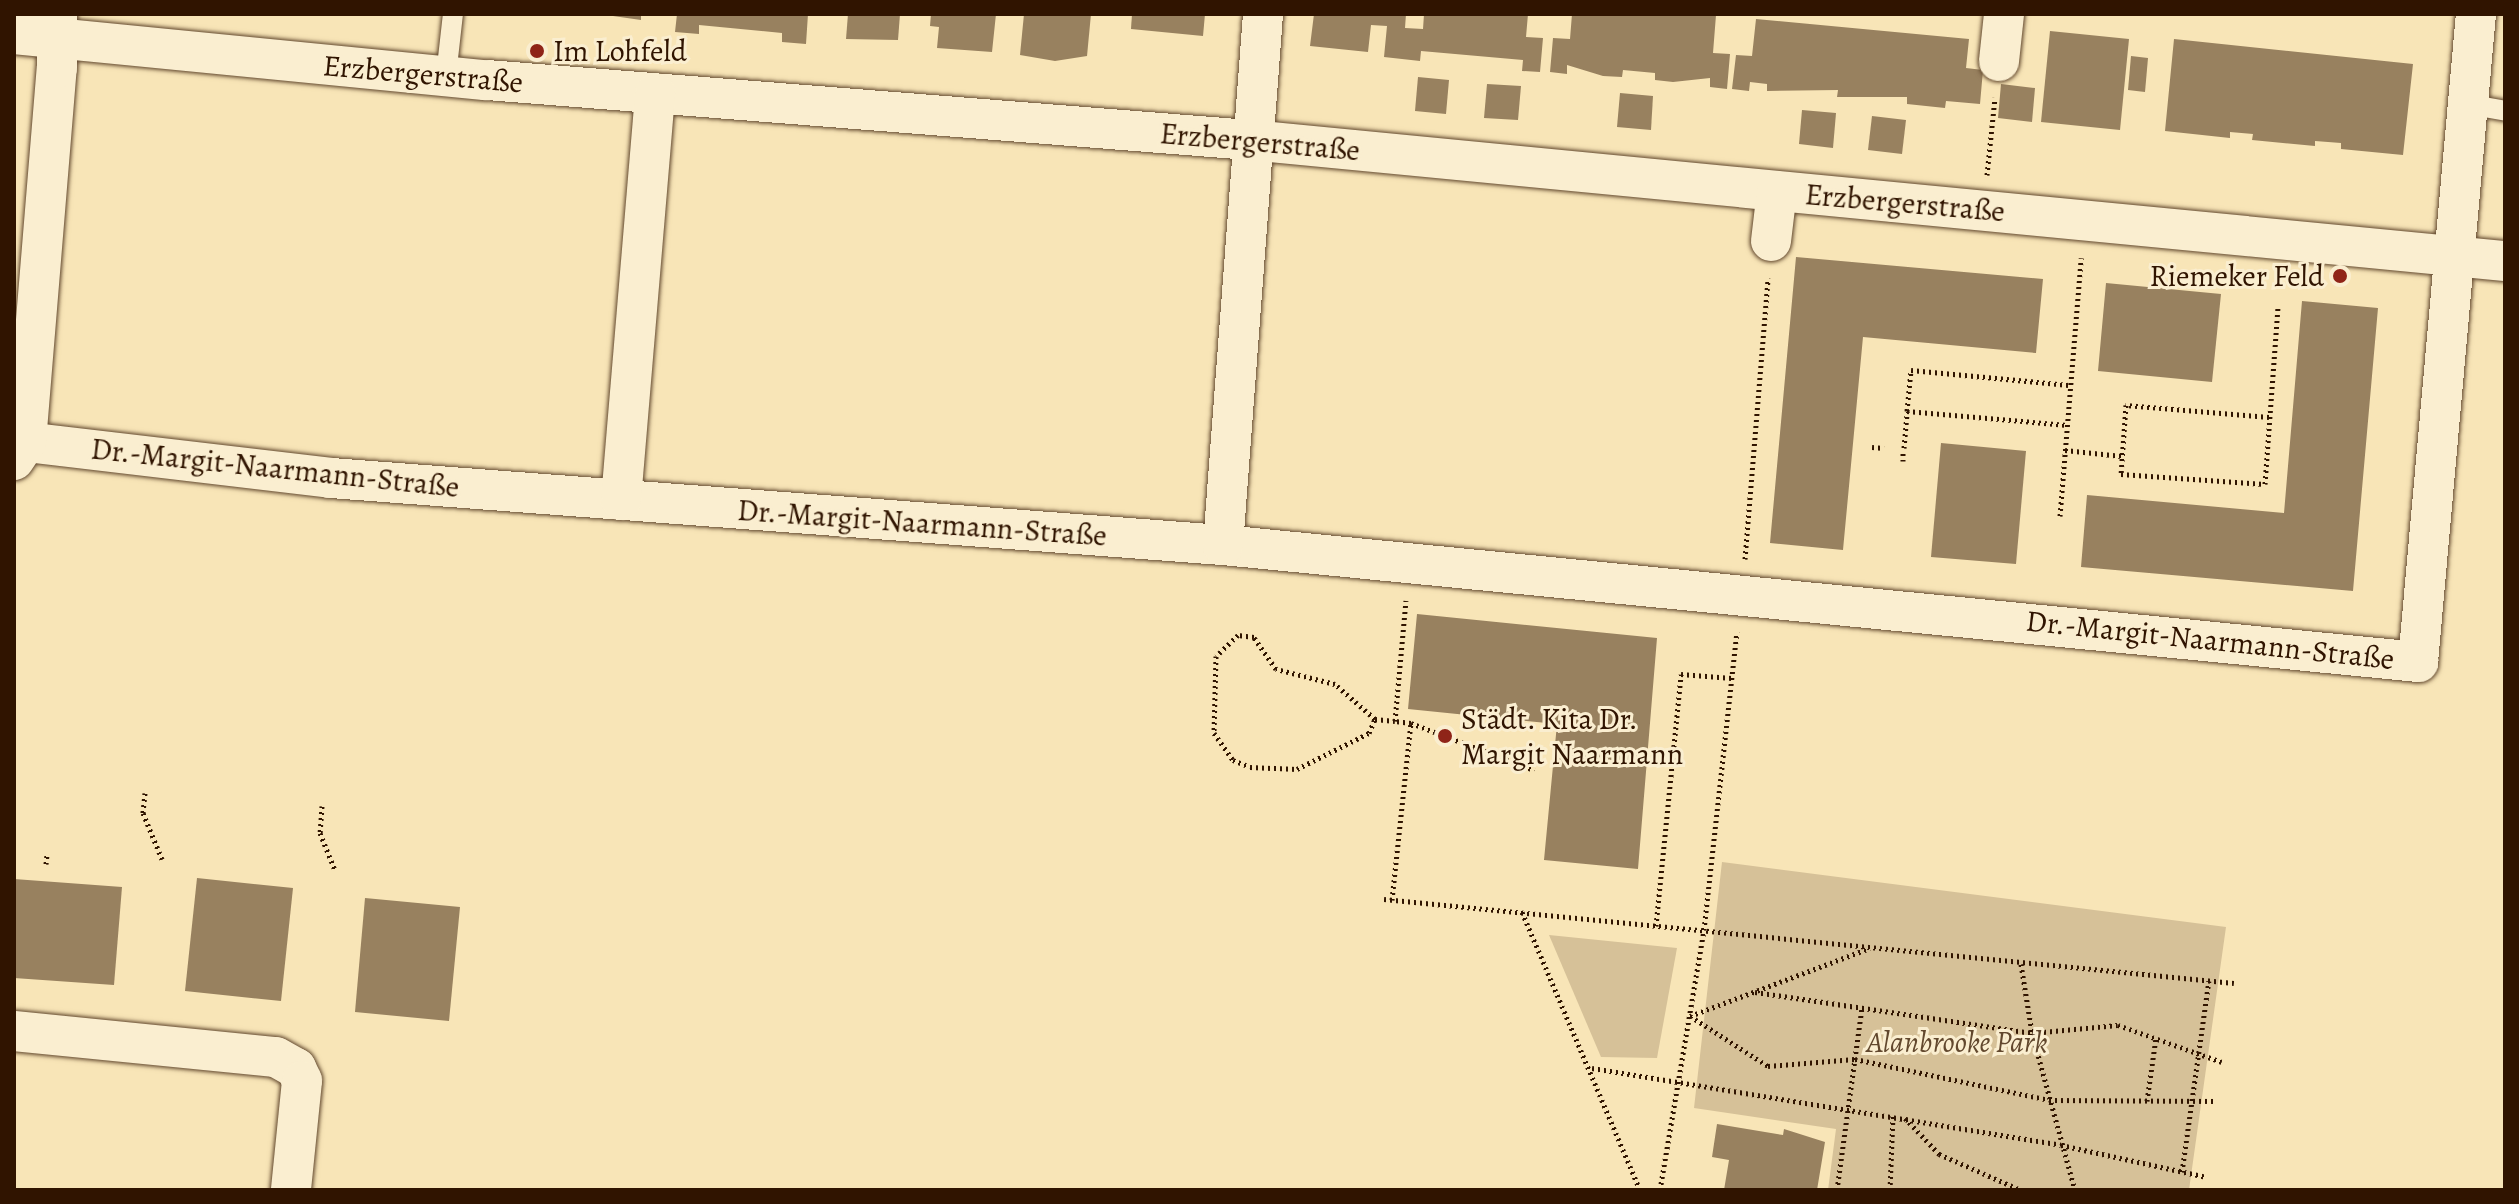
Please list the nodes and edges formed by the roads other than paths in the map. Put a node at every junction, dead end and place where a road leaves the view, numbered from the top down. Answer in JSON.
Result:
{"nodes":[{"id":1,"x":453,"y":14,"type":"edge"},
{"id":2,"x":1263,"y":14,"type":"edge"},
{"id":3,"x":2004,"y":14,"type":"edge"},
{"id":4,"x":2476,"y":14,"type":"edge"},
{"id":5,"x":57,"y":26,"type":"edge"},
{"id":6,"x":14,"y":34,"type":"edge"},
{"id":7,"x":1999,"y":61,"type":"road end"},
{"id":8,"x":446,"y":76,"type":"junction"},
{"id":9,"x":655,"y":93,"type":"junction"},
{"id":10,"x":2486,"y":108,"type":"edge"},
{"id":11,"x":1250,"y":140,"type":"junction"},
{"id":12,"x":1777,"y":191,"type":"junction"},
{"id":13,"x":1771,"y":241,"type":"road end"},
{"id":14,"x":2453,"y":257,"type":"junction"},
{"id":15,"x":2505,"y":261,"type":"edge"},
{"id":16,"x":20,"y":451,"type":"edge"},
{"id":17,"x":621,"y":500,"type":"junction"},
{"id":18,"x":1223,"y":545,"type":"junction"},
{"id":19,"x":14,"y":1031,"type":"edge"},
{"id":20,"x":291,"y":1190,"type":"edge"}],
"edges":[{"from":1,"to":8,"type":"lane"},
{"from":2,"to":11,"type":"street"},
{"from":3,"to":7,"type":"street"},
{"from":4,"to":10,"type":"street"},
{"from":5,"to":6,"type":"street","name":"Erzbergerstraße"},
{"from":5,"to":8,"type":"street","name":"Erzbergerstraße"},
{"from":5,"to":16,"type":"street","name":"Dr.-Margit-Naarmann-Straße"},
{"from":8,"to":9,"type":"street","name":"Erzbergerstraße"},
{"from":9,"to":11,"type":"street","name":"Erzbergerstraße"},
{"from":9,"to":17,"type":"street"},
{"from":10,"to":14,"type":"street"},
{"from":11,"to":12,"type":"street","name":"Erzbergerstraße"},
{"from":11,"to":18,"type":"street"},
{"from":12,"to":13,"type":"street"},
{"from":12,"to":14,"type":"street","name":"Erzbergerstraße"},
{"from":14,"to":15,"type":"street","name":"Erzbergerstraße"},
{"from":14,"to":18,"type":"street","name":"Dr.-Margit-Naarmann-Straße"},
{"from":16,"to":17,"type":"street","name":"Dr.-Margit-Naarmann-Straße"},
{"from":17,"to":18,"type":"street","name":"Dr.-Margit-Naarmann-Straße"},
{"from":19,"to":20,"type":"street"}]}
